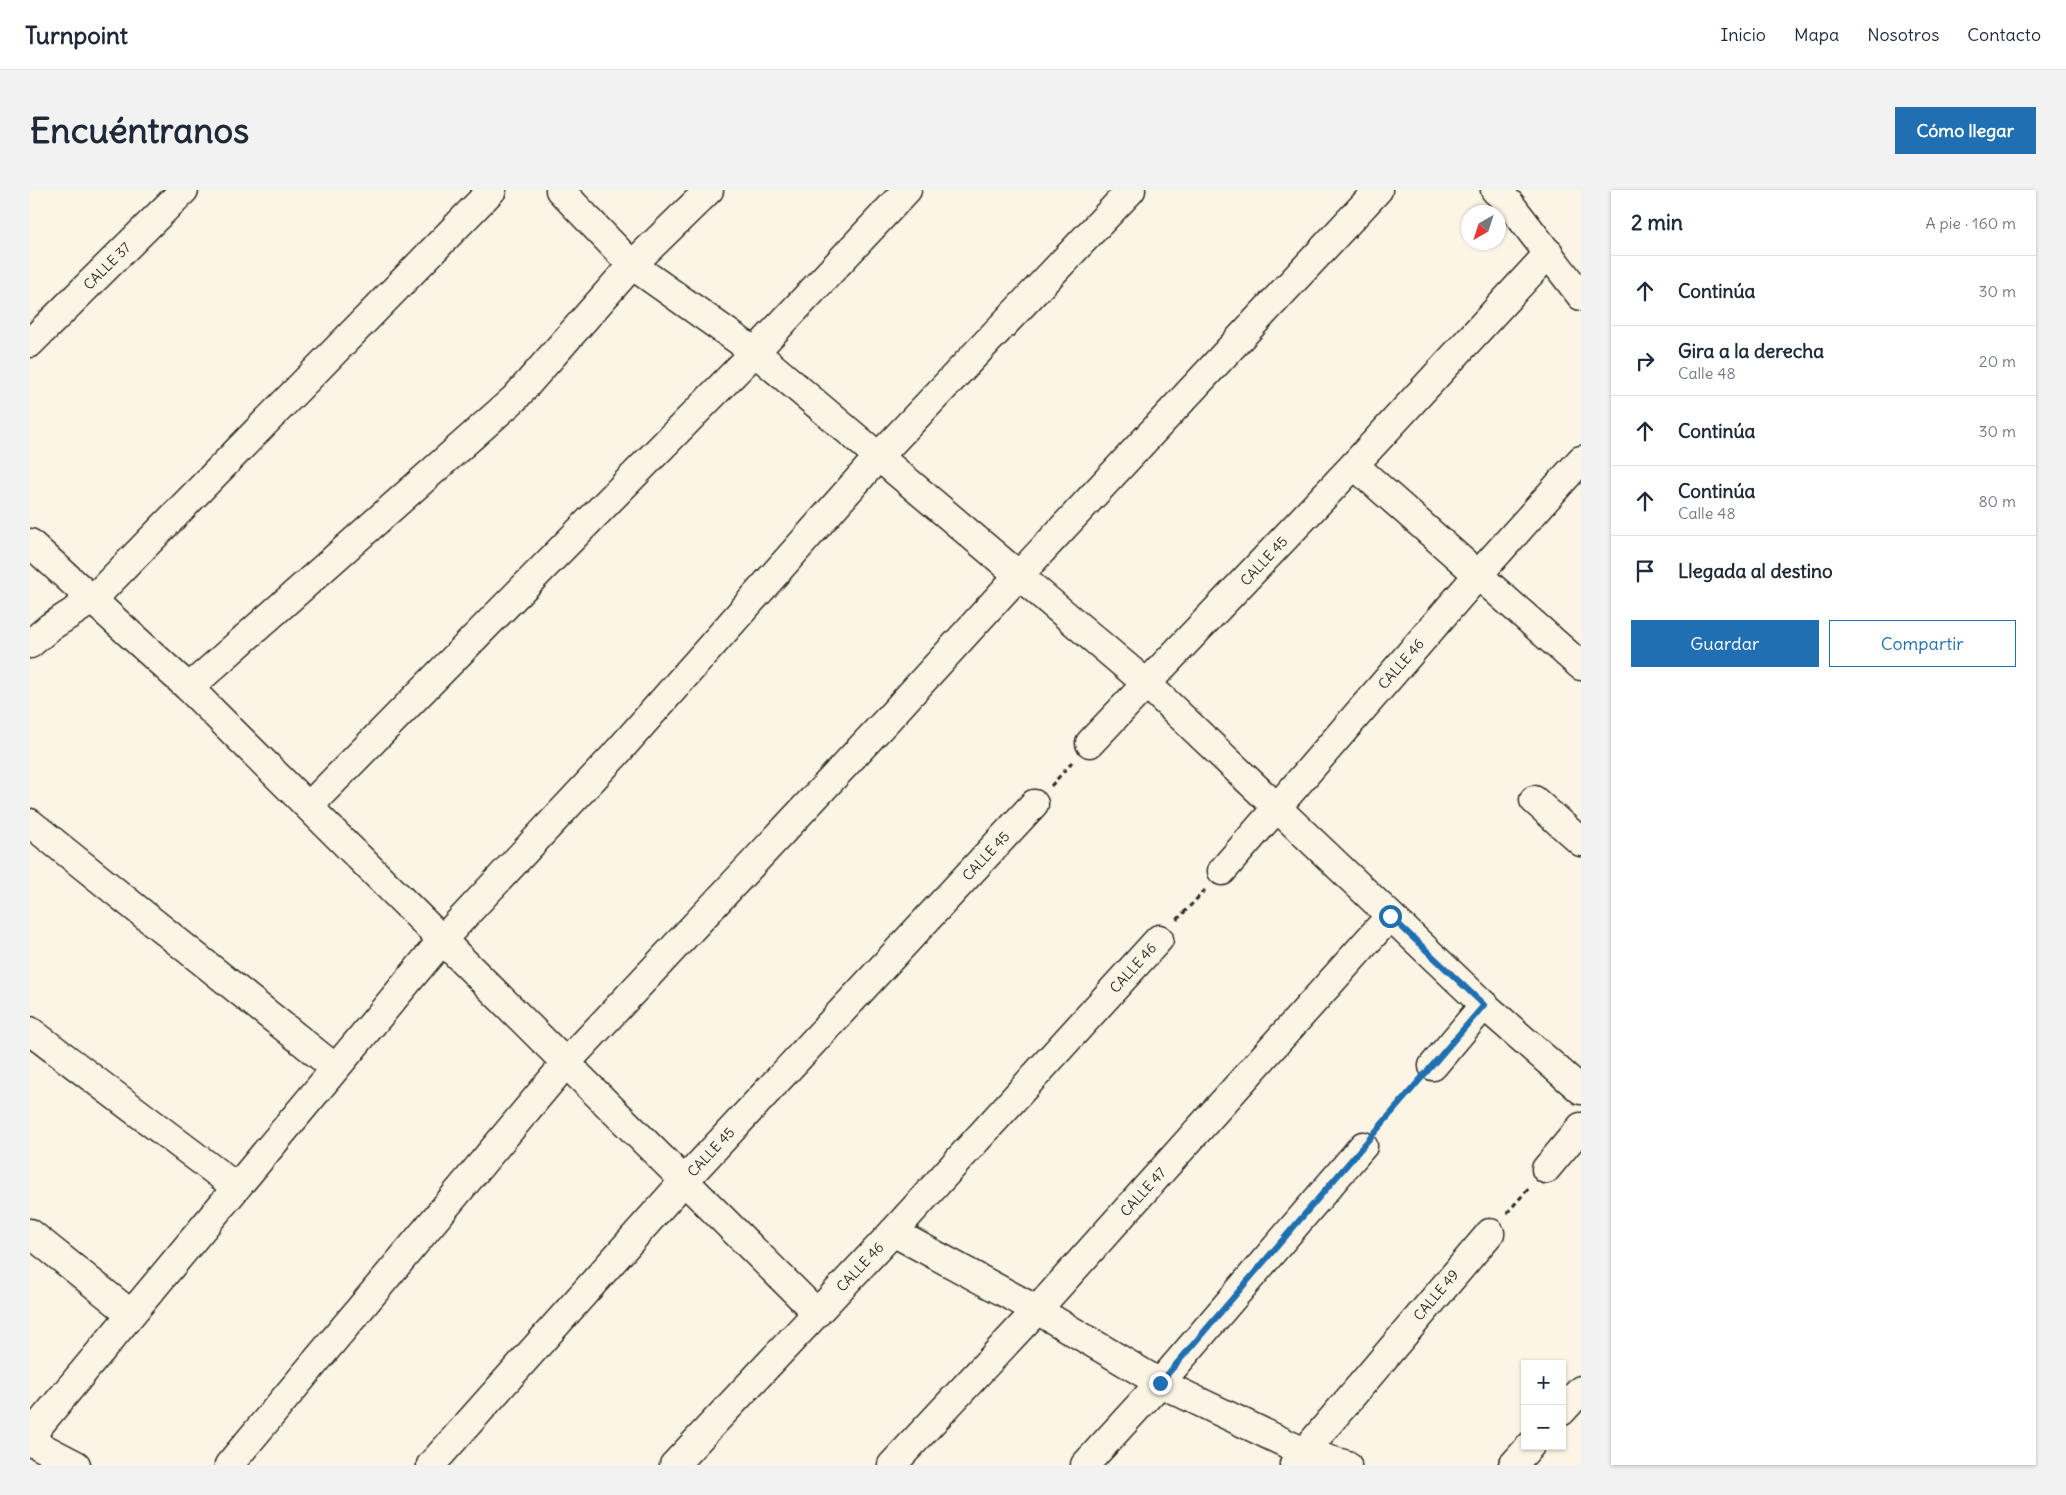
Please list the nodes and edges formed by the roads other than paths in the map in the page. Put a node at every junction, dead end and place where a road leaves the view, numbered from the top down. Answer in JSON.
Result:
{"nodes":[{"id":1,"x":184,"y":190,"type":"edge"},
{"id":2,"x":492,"y":190,"type":"edge"},
{"id":3,"x":560,"y":190,"type":"edge"},
{"id":4,"x":709,"y":190,"type":"edge"},
{"id":5,"x":907,"y":190,"type":"edge"},
{"id":6,"x":1131,"y":190,"type":"edge"},
{"id":7,"x":1378,"y":190,"type":"edge"},
{"id":8,"x":1494,"y":190,"type":"edge"},
{"id":9,"x":1548,"y":253,"type":"junction"},
{"id":10,"x":632,"y":264,"type":"junction"},
{"id":11,"x":1581,"y":296,"type":"edge"},
{"id":12,"x":30,"y":343,"type":"edge"},
{"id":13,"x":755,"y":352,"type":"junction"},
{"id":14,"x":879,"y":456,"type":"junction"},
{"id":15,"x":1581,"y":460,"type":"edge"},
{"id":16,"x":1354,"y":465,"type":"junction"},
{"id":17,"x":30,"y":543,"type":"edge"},
{"id":18,"x":1019,"y":575,"type":"junction"},
{"id":19,"x":1477,"y":576,"type":"junction"},
{"id":20,"x":92,"y":600,"type":"junction"},
{"id":21,"x":30,"y":644,"type":"edge"},
{"id":22,"x":1581,"y":666,"type":"edge"},
{"id":23,"x":1147,"y":684,"type":"junction"},
{"id":24,"x":189,"y":688,"type":"junction"},
{"id":25,"x":1090,"y":743,"type":"road end"},
{"id":26,"x":1534,"y":800,"type":"dead end"},
{"id":27,"x":1034,"y":804,"type":"road end"},
{"id":28,"x":309,"y":806,"type":"junction"},
{"id":29,"x":1278,"y":809,"type":"junction"},
{"id":30,"x":30,"y":823,"type":"edge"},
{"id":31,"x":1581,"y":842,"type":"edge"},
{"id":32,"x":1222,"y":872,"type":"road end"},
{"id":33,"x":1390,"y":916,"type":"junction"},
{"id":34,"x":1159,"y":938,"type":"road end"},
{"id":35,"x":443,"y":939,"type":"junction"},
{"id":36,"x":1484,"y":1005,"type":"junction"},
{"id":37,"x":30,"y":1031,"type":"edge"},
{"id":38,"x":566,"y":1062,"type":"junction"},
{"id":39,"x":1433,"y":1066,"type":"road end"},
{"id":40,"x":335,"y":1068,"type":"junction"},
{"id":41,"x":1581,"y":1090,"type":"edge"},
{"id":42,"x":1581,"y":1127,"type":"edge"},
{"id":43,"x":1363,"y":1146,"type":"road end"},
{"id":44,"x":1546,"y":1169,"type":"road end"},
{"id":45,"x":684,"y":1181,"type":"junction"},
{"id":46,"x":236,"y":1187,"type":"junction"},
{"id":47,"x":893,"y":1232,"type":"junction"},
{"id":48,"x":30,"y":1233,"type":"edge"},
{"id":49,"x":1490,"y":1233,"type":"road end"},
{"id":50,"x":1037,"y":1310,"type":"junction"},
{"id":51,"x":817,"y":1313,"type":"junction"},
{"id":52,"x":131,"y":1314,"type":"junction"},
{"id":53,"x":1160,"y":1383,"type":"junction"},
{"id":54,"x":1581,"y":1390,"type":"edge"},
{"id":55,"x":1566,"y":1407,"type":"edge"},
{"id":56,"x":30,"y":1436,"type":"edge"},
{"id":57,"x":30,"y":1442,"type":"edge"},
{"id":58,"x":1526,"y":1450,"type":"edge"},
{"id":59,"x":1298,"y":1458,"type":"edge"},
{"id":60,"x":76,"y":1465,"type":"edge"},
{"id":61,"x":229,"y":1465,"type":"edge"},
{"id":62,"x":431,"y":1465,"type":"edge"},
{"id":63,"x":674,"y":1465,"type":"edge"},
{"id":64,"x":892,"y":1465,"type":"edge"},
{"id":65,"x":1085,"y":1465,"type":"edge"},
{"id":66,"x":1347,"y":1465,"type":"edge"},
{"id":67,"x":1513,"y":1465,"type":"edge"}],
"edges":[{"from":1,"to":12,"type":"street","name":"CALLE 37"},
{"from":2,"to":20,"type":"street"},
{"from":3,"to":10,"type":"street"},
{"from":4,"to":10,"type":"street"},
{"from":5,"to":13,"type":"street"},
{"from":6,"to":14,"type":"street"},
{"from":7,"to":18,"type":"street"},
{"from":8,"to":9,"type":"street"},
{"from":9,"to":11,"type":"street"},
{"from":9,"to":16,"type":"street","name":"CALLE 45"},
{"from":10,"to":13,"type":"street"},
{"from":10,"to":24,"type":"street"},
{"from":13,"to":14,"type":"street"},
{"from":13,"to":28,"type":"street"},
{"from":14,"to":18,"type":"street"},
{"from":14,"to":35,"type":"street"},
{"from":15,"to":19,"type":"street","name":"CALLE 46"},
{"from":16,"to":19,"type":"street"},
{"from":16,"to":23,"type":"street","name":"CALLE 45"},
{"from":17,"to":20,"type":"street"},
{"from":18,"to":23,"type":"street"},
{"from":18,"to":38,"type":"street"},
{"from":19,"to":22,"type":"street"},
{"from":19,"to":29,"type":"street","name":"CALLE 46"},
{"from":20,"to":21,"type":"street"},
{"from":20,"to":24,"type":"street"},
{"from":23,"to":25,"type":"street","name":"CALLE 45"},
{"from":23,"to":29,"type":"street"},
{"from":24,"to":28,"type":"street"},
{"from":26,"to":31,"type":"street"},
{"from":27,"to":45,"type":"street","name":"CALLE 45"},
{"from":28,"to":35,"type":"street"},
{"from":29,"to":32,"type":"street","name":"CALLE 46"},
{"from":29,"to":33,"type":"street"},
{"from":30,"to":40,"type":"street"},
{"from":33,"to":36,"type":"street"},
{"from":33,"to":50,"type":"street","name":"CALLE 47"},
{"from":34,"to":47,"type":"street","name":"CALLE 46"},
{"from":35,"to":38,"type":"street"},
{"from":35,"to":40,"type":"street"},
{"from":36,"to":39,"type":"street"},
{"from":36,"to":41,"type":"street"},
{"from":37,"to":46,"type":"street"},
{"from":38,"to":45,"type":"street"},
{"from":38,"to":61,"type":"street"},
{"from":40,"to":46,"type":"street"},
{"from":42,"to":44,"type":"street"},
{"from":43,"to":53,"type":"street"},
{"from":45,"to":51,"type":"street"},
{"from":45,"to":62,"type":"street","name":"CALLE 45"},
{"from":46,"to":52,"type":"street"},
{"from":47,"to":50,"type":"street"},
{"from":47,"to":51,"type":"street","name":"CALLE 46"},
{"from":48,"to":52,"type":"street"},
{"from":49,"to":59,"type":"street","name":"CALLE 49"},
{"from":50,"to":53,"type":"street"},
{"from":50,"to":64,"type":"street","name":"CALLE 47"},
{"from":51,"to":63,"type":"street","name":"CALLE 46"},
{"from":52,"to":56,"type":"street"},
{"from":53,"to":59,"type":"street"},
{"from":53,"to":65,"type":"street"},
{"from":54,"to":55,"type":"street"},
{"from":57,"to":60,"type":"street"},
{"from":58,"to":67,"type":"street"},
{"from":59,"to":66,"type":"street"}]}
